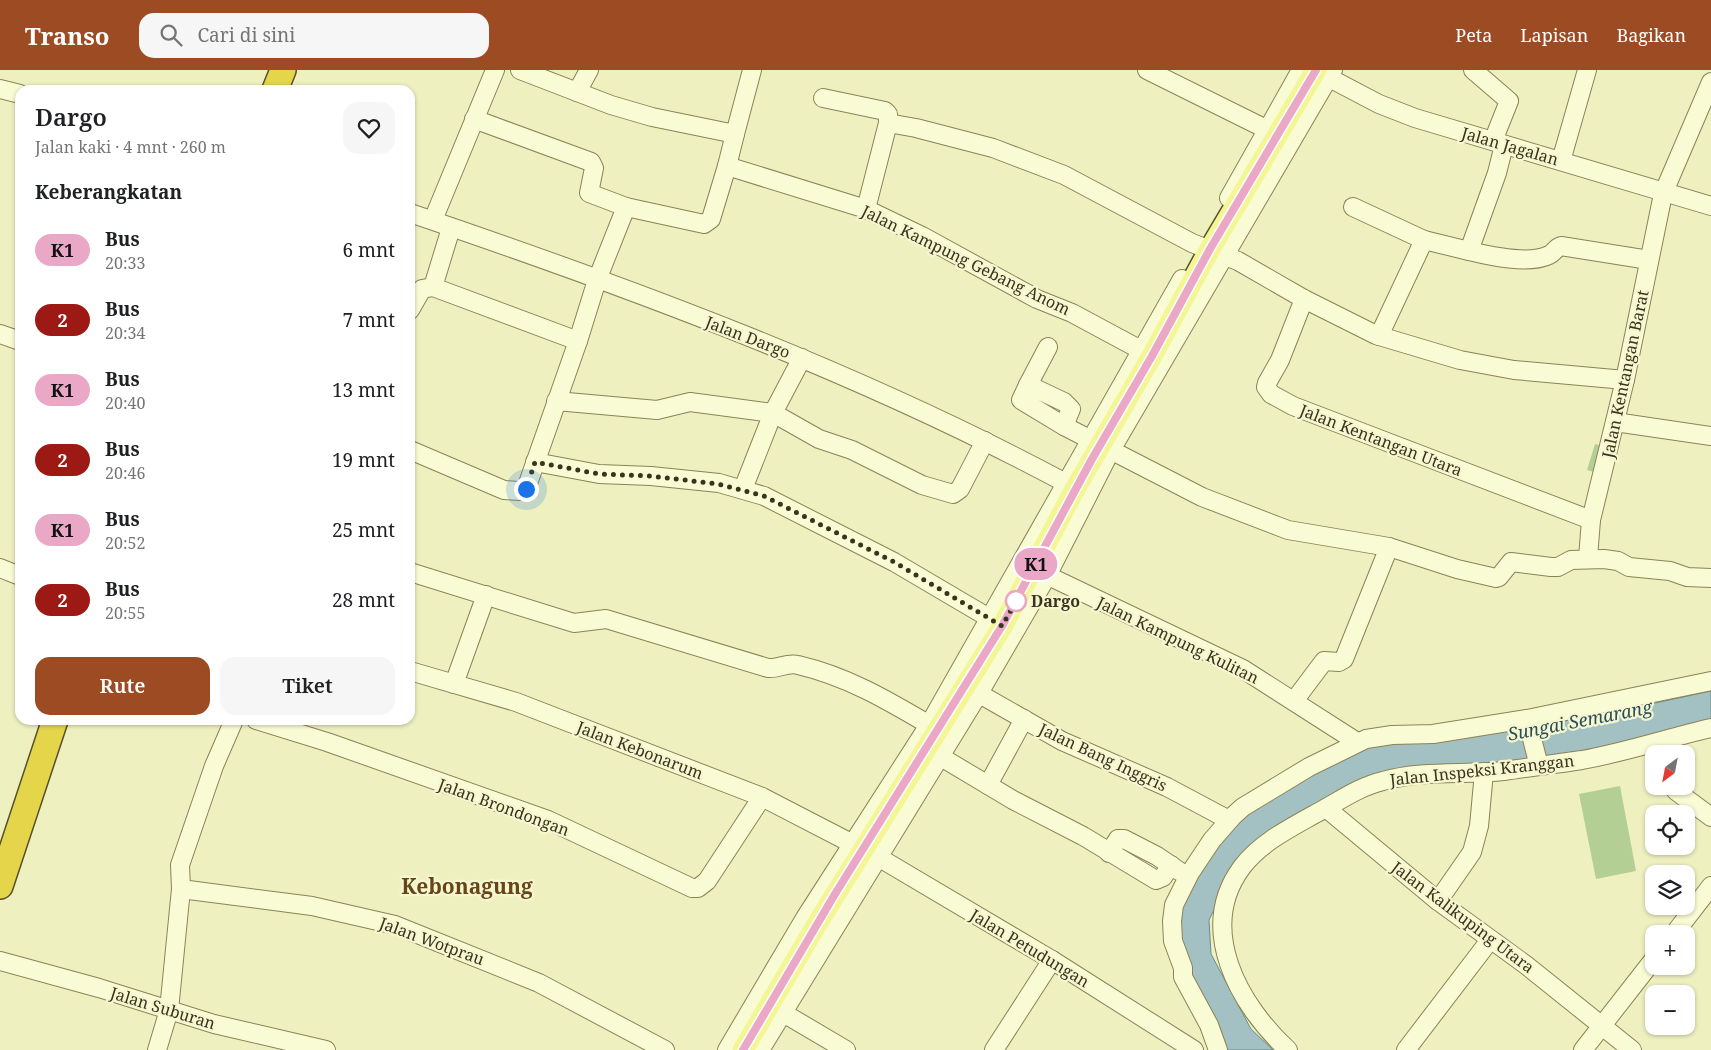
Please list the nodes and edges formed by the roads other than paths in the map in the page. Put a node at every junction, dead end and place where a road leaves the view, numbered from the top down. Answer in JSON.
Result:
{"nodes":[{"id":1,"x":283,"y":70,"type":"edge"},
{"id":2,"x":495,"y":70,"type":"edge"},
{"id":3,"x":520,"y":70,"type":"edge"},
{"id":4,"x":589,"y":70,"type":"edge"},
{"id":5,"x":752,"y":70,"type":"edge"},
{"id":6,"x":1472,"y":70,"type":"edge"},
{"id":7,"x":1587,"y":70,"type":"edge"},
{"id":8,"x":1154,"y":71,"type":"edge"},
{"id":9,"x":1312,"y":73,"type":"edge"},
{"id":10,"x":1711,"y":82,"type":"edge"},
{"id":11,"x":277,"y":85,"type":"edge"},
{"id":12,"x":0,"y":89,"type":"edge"},
{"id":13,"x":578,"y":92,"type":"junction"},
{"id":14,"x":15,"y":93,"type":"edge"},
{"id":15,"x":823,"y":98,"type":"dead end"},
{"id":16,"x":474,"y":120,"type":"junction"},
{"id":17,"x":888,"y":123,"type":"junction"},
{"id":18,"x":1273,"y":132,"type":"junction"},
{"id":19,"x":735,"y":134,"type":"junction"},
{"id":20,"x":1498,"y":143,"type":"junction"},
{"id":21,"x":1561,"y":161,"type":"junction"},
{"id":22,"x":727,"y":166,"type":"junction"},
{"id":23,"x":1664,"y":190,"type":"junction"},
{"id":24,"x":1250,"y":198,"type":"junction"},
{"id":25,"x":1711,"y":206,"type":"edge"},
{"id":26,"x":626,"y":207,"type":"junction"},
{"id":27,"x":1353,"y":207,"type":"dead end"},
{"id":28,"x":866,"y":209,"type":"junction"},
{"id":29,"x":415,"y":215,"type":"edge"},
{"id":30,"x":433,"y":220,"type":"junction"},
{"id":31,"x":451,"y":228,"type":"junction"},
{"id":32,"x":1424,"y":240,"type":"junction"},
{"id":33,"x":1212,"y":250,"type":"junction"},
{"id":34,"x":1469,"y":251,"type":"junction"},
{"id":35,"x":1650,"y":260,"type":"junction"},
{"id":36,"x":597,"y":280,"type":"junction"},
{"id":37,"x":432,"y":287,"type":"junction"},
{"id":38,"x":1188,"y":293,"type":"junction"},
{"id":39,"x":1304,"y":299,"type":"junction"},
{"id":40,"x":415,"y":301,"type":"edge"},
{"id":41,"x":0,"y":334,"type":"edge"},
{"id":42,"x":1379,"y":336,"type":"junction"},
{"id":43,"x":15,"y":339,"type":"edge"},
{"id":44,"x":578,"y":342,"type":"junction"},
{"id":45,"x":1048,"y":347,"type":"dead end"},
{"id":46,"x":1147,"y":353,"type":"junction"},
{"id":47,"x":802,"y":358,"type":"junction"},
{"id":48,"x":1625,"y":380,"type":"junction"},
{"id":49,"x":556,"y":401,"type":"junction"},
{"id":50,"x":773,"y":413,"type":"junction"},
{"id":51,"x":1616,"y":422,"type":"junction"},
{"id":52,"x":1711,"y":436,"type":"edge"},
{"id":53,"x":985,"y":442,"type":"junction"},
{"id":54,"x":1100,"y":445,"type":"junction"},
{"id":55,"x":415,"y":452,"type":"edge"},
{"id":56,"x":535,"y":462,"type":"junction"},
{"id":57,"x":1070,"y":486,"type":"junction"},
{"id":58,"x":744,"y":489,"type":"junction"},
{"id":59,"x":1591,"y":520,"type":"junction"},
{"id":60,"x":1389,"y":548,"type":"junction"},
{"id":61,"x":1588,"y":558,"type":"junction"},
{"id":62,"x":0,"y":568,"type":"edge"},
{"id":63,"x":1040,"y":572,"type":"junction"},
{"id":64,"x":15,"y":574,"type":"edge"},
{"id":65,"x":415,"y":574,"type":"edge"},
{"id":66,"x":1711,"y":578,"type":"edge"},
{"id":67,"x":486,"y":595,"type":"junction"},
{"id":68,"x":997,"y":623,"type":"junction"},
{"id":69,"x":415,"y":672,"type":"edge"},
{"id":70,"x":1711,"y":681,"type":"edge"},
{"id":71,"x":454,"y":684,"type":"junction"},
{"id":72,"x":972,"y":690,"type":"junction"},
{"id":73,"x":1294,"y":701,"type":"junction"},
{"id":74,"x":1024,"y":719,"type":"junction"},
{"id":75,"x":1528,"y":722,"type":"junction"},
{"id":76,"x":53,"y":725,"type":"edge"},
{"id":77,"x":232,"y":725,"type":"edge"},
{"id":78,"x":272,"y":725,"type":"edge"},
{"id":79,"x":934,"y":728,"type":"junction"},
{"id":80,"x":1711,"y":728,"type":"edge"},
{"id":81,"x":1358,"y":741,"type":"junction"},
{"id":82,"x":934,"y":754,"type":"junction"},
{"id":83,"x":1539,"y":764,"type":"junction"},
{"id":84,"x":1484,"y":772,"type":"junction"},
{"id":85,"x":988,"y":785,"type":"junction"},
{"id":86,"x":1682,"y":795,"type":"edge"},
{"id":87,"x":762,"y":797,"type":"junction"},
{"id":88,"x":1326,"y":808,"type":"junction"},
{"id":89,"x":1711,"y":817,"type":"edge"},
{"id":90,"x":1229,"y":820,"type":"junction"},
{"id":91,"x":8,"y":841,"type":"edge"},
{"id":92,"x":865,"y":849,"type":"junction"},
{"id":93,"x":1188,"y":877,"type":"junction"},
{"id":94,"x":0,"y":886,"type":"edge"},
{"id":95,"x":1711,"y":886,"type":"edge"},
{"id":96,"x":180,"y":889,"type":"junction"},
{"id":97,"x":1438,"y":900,"type":"junction"},
{"id":98,"x":811,"y":921,"type":"junction"},
{"id":99,"x":1681,"y":925,"type":"edge"},
{"id":100,"x":1490,"y":940,"type":"junction"},
{"id":101,"x":1052,"y":960,"type":"junction"},
{"id":102,"x":0,"y":961,"type":"edge"},
{"id":103,"x":1645,"y":970,"type":"edge"},
{"id":104,"x":777,"y":1009,"type":"junction"},
{"id":105,"x":169,"y":1010,"type":"junction"},
{"id":106,"x":1602,"y":1025,"type":"junction"},
{"id":107,"x":746,"y":1049,"type":"edge"},
{"id":108,"x":157,"y":1050,"type":"edge"},
{"id":109,"x":326,"y":1050,"type":"edge"},
{"id":110,"x":665,"y":1050,"type":"edge"},
{"id":111,"x":846,"y":1050,"type":"edge"},
{"id":112,"x":994,"y":1050,"type":"edge"},
{"id":113,"x":1194,"y":1050,"type":"edge"},
{"id":114,"x":1218,"y":1050,"type":"edge"},
{"id":115,"x":1288,"y":1050,"type":"edge"},
{"id":116,"x":1406,"y":1050,"type":"edge"},
{"id":117,"x":1583,"y":1050,"type":"edge"},
{"id":118,"x":1632,"y":1050,"type":"edge"}],
"edges":[{"from":1,"to":11,"type":"highway"},
{"from":2,"to":16,"type":"street"},
{"from":3,"to":13,"type":"street"},
{"from":4,"to":13,"type":"street"},
{"from":5,"to":19,"type":"street"},
{"from":6,"to":20,"type":"street"},
{"from":7,"to":21,"type":"street"},
{"from":8,"to":18,"type":"street"},
{"from":9,"to":18,"type":"main road"},
{"from":9,"to":20,"type":"street","name":"Jalan Jagalan"},
{"from":9,"to":24,"type":"street"},
{"from":10,"to":23,"type":"street","name":"Jalan Kentangan Barat"},
{"from":12,"to":14,"type":"street"},
{"from":13,"to":19,"type":"street"},
{"from":15,"to":17,"type":"street"},
{"from":16,"to":26,"type":"street"},
{"from":16,"to":30,"type":"street"},
{"from":17,"to":28,"type":"street"},
{"from":17,"to":33,"type":"street"},
{"from":18,"to":24,"type":"main road"},
{"from":18,"to":33,"type":"street"},
{"from":19,"to":22,"type":"street"},
{"from":20,"to":21,"type":"street","name":"Jalan Jagalan"},
{"from":20,"to":34,"type":"street"},
{"from":21,"to":23,"type":"street","name":"Jalan Jagalan"},
{"from":22,"to":26,"type":"street"},
{"from":22,"to":28,"type":"street","name":"Jalan Kampung Gebang Anom"},
{"from":23,"to":25,"type":"street","name":"Jalan Jagalan"},
{"from":23,"to":35,"type":"street","name":"Jalan Kentangan Barat"},
{"from":24,"to":33,"type":"main road"},
{"from":26,"to":36,"type":"street"},
{"from":27,"to":32,"type":"street"},
{"from":28,"to":46,"type":"street","name":"Jalan Kampung Gebang Anom"},
{"from":29,"to":30,"type":"street","name":"Jalan Dargo"},
{"from":30,"to":31,"type":"street","name":"Jalan Dargo"},
{"from":31,"to":36,"type":"street","name":"Jalan Dargo"},
{"from":31,"to":37,"type":"street"},
{"from":32,"to":34,"type":"street"},
{"from":32,"to":42,"type":"street"},
{"from":33,"to":38,"type":"main road"},
{"from":33,"to":39,"type":"street"},
{"from":34,"to":35,"type":"street"},
{"from":35,"to":48,"type":"street","name":"Jalan Kentangan Barat"},
{"from":36,"to":44,"type":"street"},
{"from":36,"to":47,"type":"street","name":"Jalan Dargo"},
{"from":37,"to":40,"type":"street"},
{"from":37,"to":44,"type":"street"},
{"from":38,"to":46,"type":"main road"},
{"from":38,"to":54,"type":"street"},
{"from":39,"to":42,"type":"street"},
{"from":39,"to":59,"type":"street","name":"Jalan Kentangan Utara"},
{"from":41,"to":43,"type":"street"},
{"from":42,"to":48,"type":"street"},
{"from":44,"to":49,"type":"street"},
{"from":45,"to":54,"type":"street"},
{"from":46,"to":54,"type":"main road"},
{"from":47,"to":50,"type":"street"},
{"from":47,"to":53,"type":"street","name":"Jalan Dargo"},
{"from":48,"to":51,"type":"street","name":"Jalan Kentangan Barat"},
{"from":49,"to":50,"type":"street"},
{"from":49,"to":56,"type":"street"},
{"from":50,"to":53,"type":"street"},
{"from":50,"to":58,"type":"street"},
{"from":51,"to":52,"type":"street"},
{"from":51,"to":59,"type":"street","name":"Jalan Kentangan Barat"},
{"from":53,"to":57,"type":"street","name":"Jalan Dargo"},
{"from":54,"to":57,"type":"main road"},
{"from":54,"to":60,"type":"street"},
{"from":54,"to":63,"type":"street"},
{"from":55,"to":56,"type":"street"},
{"from":56,"to":58,"type":"street"},
{"from":57,"to":63,"type":"main road"},
{"from":57,"to":68,"type":"street"},
{"from":58,"to":68,"type":"street"},
{"from":59,"to":61,"type":"street","name":"Jalan Kentangan Barat"},
{"from":60,"to":61,"type":"street"},
{"from":60,"to":73,"type":"street"},
{"from":61,"to":66,"type":"street"},
{"from":62,"to":64,"type":"street"},
{"from":63,"to":68,"type":"main road"},
{"from":63,"to":72,"type":"street"},
{"from":63,"to":73,"type":"street","name":"Jalan Kampung Kulitan"},
{"from":65,"to":67,"type":"street"},
{"from":67,"to":71,"type":"street"},
{"from":67,"to":79,"type":"street"},
{"from":68,"to":72,"type":"main road"},
{"from":68,"to":79,"type":"street"},
{"from":69,"to":71,"type":"street","name":"Jalan Kebonarum"},
{"from":70,"to":75,"type":"street"},
{"from":71,"to":87,"type":"street","name":"Jalan Kebonarum"},
{"from":72,"to":74,"type":"street","name":"Jalan Bang Inggris"},
{"from":72,"to":79,"type":"main road"},
{"from":72,"to":82,"type":"street"},
{"from":73,"to":81,"type":"street","name":"Jalan Kampung Kulitan"},
{"from":74,"to":85,"type":"street"},
{"from":74,"to":90,"type":"street","name":"Jalan Bang Inggris"},
{"from":75,"to":81,"type":"street"},
{"from":75,"to":83,"type":"street"},
{"from":76,"to":91,"type":"highway"},
{"from":77,"to":96,"type":"street"},
{"from":78,"to":87,"type":"street","name":"Jalan Brondongan"},
{"from":79,"to":82,"type":"main road"},
{"from":79,"to":92,"type":"street"},
{"from":80,"to":83,"type":"street","name":"Jalan Inspeksi Kranggan"},
{"from":81,"to":90,"type":"street"},
{"from":82,"to":85,"type":"street"},
{"from":82,"to":92,"type":"main road"},
{"from":83,"to":84,"type":"street","name":"Jalan Inspeksi Kranggan"},
{"from":84,"to":88,"type":"street","name":"Jalan Inspeksi Kranggan"},
{"from":84,"to":97,"type":"street"},
{"from":85,"to":93,"type":"street"},
{"from":86,"to":89,"type":"street"},
{"from":87,"to":92,"type":"street","name":"Jalan Kebonarum"},
{"from":88,"to":97,"type":"street","name":"Jalan Kalikuping Utara"},
{"from":88,"to":115,"type":"street","name":"Jalan Inspeksi Kranggan"},
{"from":90,"to":93,"type":"street"},
{"from":91,"to":94,"type":"highway"},
{"from":92,"to":98,"type":"main road"},
{"from":92,"to":101,"type":"street","name":"Jalan Petudungan"},
{"from":92,"to":104,"type":"street"},
{"from":93,"to":114,"type":"street"},
{"from":95,"to":99,"type":"street"},
{"from":96,"to":105,"type":"street"},
{"from":96,"to":110,"type":"street","name":"Jalan Wotprau"},
{"from":97,"to":100,"type":"street","name":"Jalan Kalikuping Utara"},
{"from":98,"to":104,"type":"main road"},
{"from":98,"to":107,"type":"street"},
{"from":100,"to":106,"type":"street","name":"Jalan Kalikuping Utara"},
{"from":100,"to":116,"type":"street"},
{"from":101,"to":112,"type":"street"},
{"from":101,"to":113,"type":"street","name":"Jalan Petudungan"},
{"from":102,"to":105,"type":"street","name":"Jalan Suburan"},
{"from":103,"to":106,"type":"street"},
{"from":104,"to":107,"type":"main road"},
{"from":104,"to":111,"type":"street"},
{"from":105,"to":108,"type":"street"},
{"from":105,"to":109,"type":"street","name":"Jalan Suburan"},
{"from":106,"to":117,"type":"street"},
{"from":106,"to":118,"type":"street","name":"Jalan Kalikuping Utara"}]}
